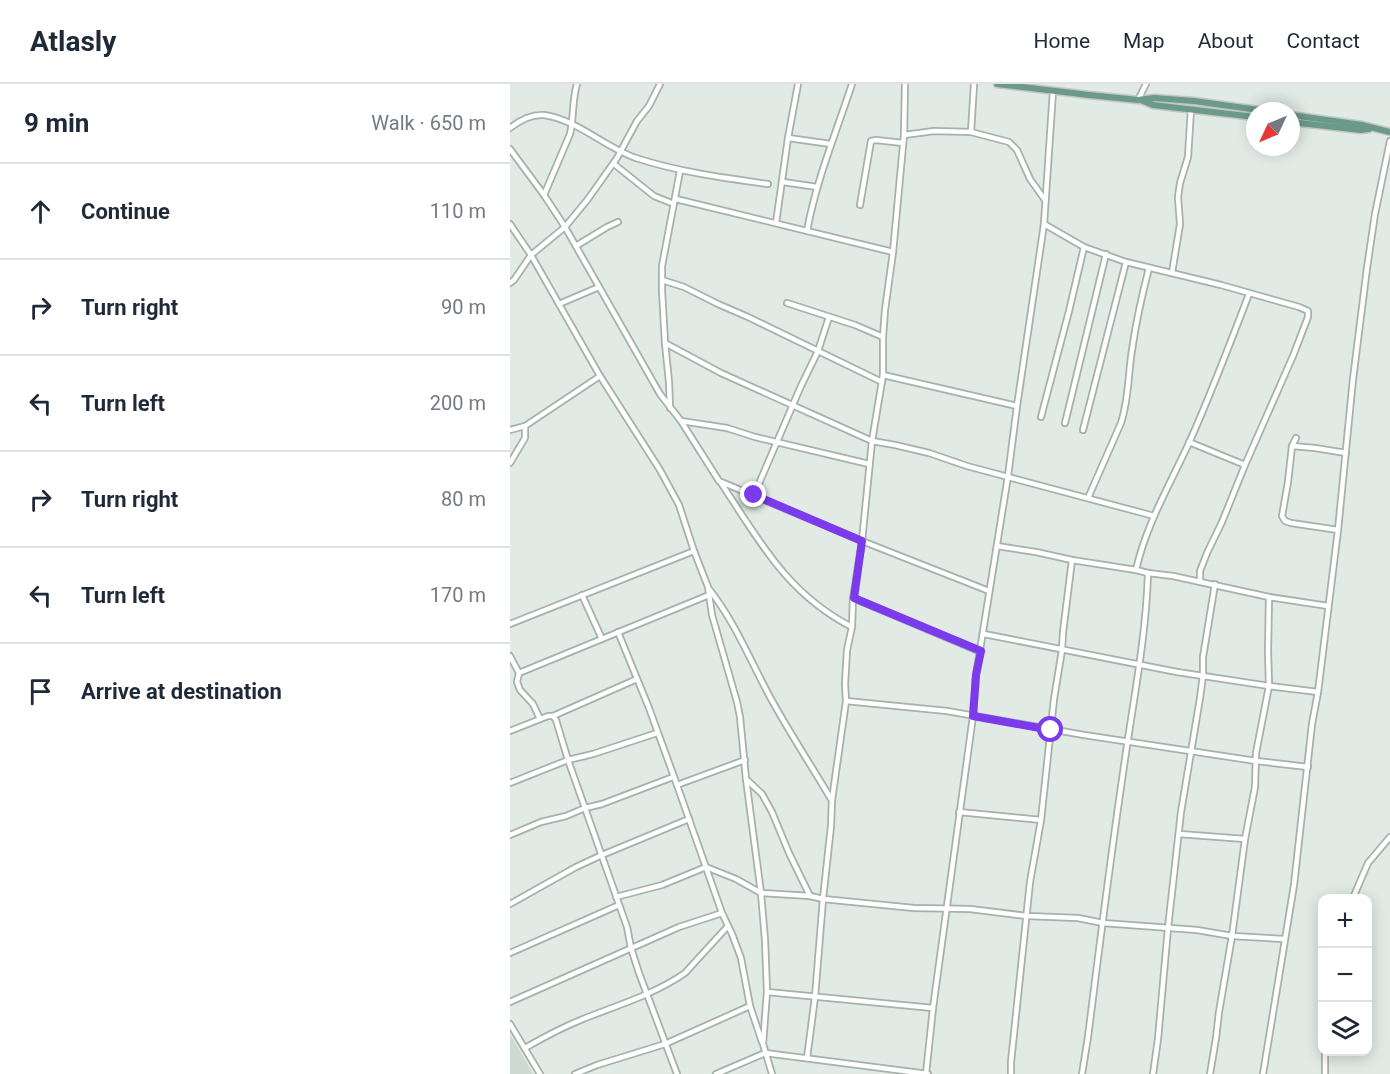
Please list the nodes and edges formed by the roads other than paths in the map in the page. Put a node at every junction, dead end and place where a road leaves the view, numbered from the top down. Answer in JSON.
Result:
{"nodes":[{"id":1,"x":577,"y":84,"type":"edge"},
{"id":2,"x":660,"y":84,"type":"edge"},
{"id":3,"x":798,"y":84,"type":"edge"},
{"id":4,"x":852,"y":84,"type":"edge"},
{"id":5,"x":905,"y":84,"type":"edge"},
{"id":6,"x":974,"y":84,"type":"edge"},
{"id":7,"x":997,"y":84,"type":"edge"},
{"id":8,"x":1146,"y":84,"type":"edge"},
{"id":9,"x":1039,"y":87,"type":"edge"},
{"id":10,"x":1053,"y":91,"type":"junction"},
{"id":11,"x":1139,"y":100,"type":"junction"},
{"id":12,"x":1246,"y":108,"type":"edge"},
{"id":13,"x":1191,"y":109,"type":"junction"},
{"id":14,"x":1246,"y":116,"type":"edge"},
{"id":15,"x":1300,"y":116,"type":"edge"},
{"id":16,"x":1300,"y":123,"type":"edge"},
{"id":17,"x":572,"y":124,"type":"junction"},
{"id":18,"x":510,"y":128,"type":"edge"},
{"id":19,"x":1376,"y":129,"type":"junction"},
{"id":20,"x":970,"y":132,"type":"junction"},
{"id":21,"x":1390,"y":132,"type":"edge"},
{"id":22,"x":904,"y":135,"type":"junction"},
{"id":23,"x":788,"y":138,"type":"junction"},
{"id":24,"x":1390,"y":141,"type":"edge"},
{"id":25,"x":903,"y":143,"type":"junction"},
{"id":26,"x":831,"y":144,"type":"junction"},
{"id":27,"x":510,"y":150,"type":"edge"},
{"id":28,"x":621,"y":152,"type":"junction"},
{"id":29,"x":614,"y":164,"type":"junction"},
{"id":30,"x":681,"y":171,"type":"junction"},
{"id":31,"x":783,"y":182,"type":"junction"},
{"id":32,"x":768,"y":184,"type":"dead end"},
{"id":33,"x":817,"y":186,"type":"junction"},
{"id":34,"x":544,"y":195,"type":"junction"},
{"id":35,"x":1046,"y":200,"type":"junction"},
{"id":36,"x":675,"y":202,"type":"junction"},
{"id":37,"x":860,"y":205,"type":"dead end"},
{"id":38,"x":618,"y":222,"type":"dead end"},
{"id":39,"x":777,"y":223,"type":"junction"},
{"id":40,"x":510,"y":224,"type":"edge"},
{"id":41,"x":1044,"y":225,"type":"junction"},
{"id":42,"x":565,"y":227,"type":"junction"},
{"id":43,"x":807,"y":231,"type":"junction"},
{"id":44,"x":576,"y":246,"type":"junction"},
{"id":45,"x":1084,"y":247,"type":"junction"},
{"id":46,"x":893,"y":252,"type":"junction"},
{"id":47,"x":1106,"y":254,"type":"junction"},
{"id":48,"x":531,"y":255,"type":"junction"},
{"id":49,"x":1126,"y":262,"type":"junction"},
{"id":50,"x":1149,"y":268,"type":"junction"},
{"id":51,"x":1172,"y":273,"type":"junction"},
{"id":52,"x":662,"y":280,"type":"junction"},
{"id":53,"x":510,"y":283,"type":"edge"},
{"id":54,"x":599,"y":287,"type":"junction"},
{"id":55,"x":1249,"y":294,"type":"junction"},
{"id":56,"x":787,"y":303,"type":"dead end"},
{"id":57,"x":559,"y":304,"type":"junction"},
{"id":58,"x":829,"y":317,"type":"junction"},
{"id":59,"x":883,"y":337,"type":"junction"},
{"id":60,"x":664,"y":343,"type":"junction"},
{"id":61,"x":818,"y":351,"type":"junction"},
{"id":62,"x":883,"y":375,"type":"junction"},
{"id":63,"x":600,"y":376,"type":"junction"},
{"id":64,"x":882,"y":382,"type":"junction"},
{"id":65,"x":793,"y":406,"type":"junction"},
{"id":66,"x":1017,"y":406,"type":"junction"},
{"id":67,"x":670,"y":408,"type":"junction"},
{"id":68,"x":1041,"y":417,"type":"dead end"},
{"id":69,"x":681,"y":421,"type":"junction"},
{"id":70,"x":1065,"y":423,"type":"dead end"},
{"id":71,"x":525,"y":426,"type":"junction"},
{"id":72,"x":510,"y":430,"type":"edge"},
{"id":73,"x":1083,"y":430,"type":"dead end"},
{"id":74,"x":1296,"y":438,"type":"dead end"},
{"id":75,"x":776,"y":441,"type":"junction"},
{"id":76,"x":872,"y":441,"type":"junction"},
{"id":77,"x":1189,"y":442,"type":"junction"},
{"id":78,"x":1292,"y":446,"type":"junction"},
{"id":79,"x":1346,"y":453,"type":"junction"},
{"id":80,"x":510,"y":463,"type":"edge"},
{"id":81,"x":870,"y":464,"type":"junction"},
{"id":82,"x":1245,"y":465,"type":"junction"},
{"id":83,"x":1008,"y":476,"type":"junction"},
{"id":84,"x":720,"y":481,"type":"junction"},
{"id":85,"x":754,"y":495,"type":"junction"},
{"id":86,"x":1088,"y":498,"type":"junction"},
{"id":87,"x":1154,"y":516,"type":"junction"},
{"id":88,"x":1338,"y":530,"type":"junction"},
{"id":89,"x":862,"y":541,"type":"junction"},
{"id":90,"x":997,"y":546,"type":"junction"},
{"id":91,"x":694,"y":551,"type":"junction"},
{"id":92,"x":1072,"y":560,"type":"junction"},
{"id":93,"x":1136,"y":570,"type":"junction"},
{"id":94,"x":1148,"y":573,"type":"junction"},
{"id":95,"x":1200,"y":581,"type":"junction"},
{"id":96,"x":1215,"y":584,"type":"junction"},
{"id":97,"x":708,"y":587,"type":"junction"},
{"id":98,"x":989,"y":591,"type":"junction"},
{"id":99,"x":582,"y":595,"type":"junction"},
{"id":100,"x":709,"y":595,"type":"junction"},
{"id":101,"x":1269,"y":597,"type":"junction"},
{"id":102,"x":854,"y":598,"type":"junction"},
{"id":103,"x":1328,"y":606,"type":"junction"},
{"id":104,"x":510,"y":624,"type":"edge"},
{"id":105,"x":852,"y":627,"type":"junction"},
{"id":106,"x":618,"y":632,"type":"junction"},
{"id":107,"x":984,"y":633,"type":"junction"},
{"id":108,"x":602,"y":639,"type":"junction"},
{"id":109,"x":1062,"y":650,"type":"junction"},
{"id":110,"x":981,"y":651,"type":"junction"},
{"id":111,"x":510,"y":656,"type":"edge"},
{"id":112,"x":1138,"y":665,"type":"junction"},
{"id":113,"x":519,"y":674,"type":"junction"},
{"id":114,"x":1203,"y":675,"type":"junction"},
{"id":115,"x":636,"y":679,"type":"junction"},
{"id":116,"x":517,"y":682,"type":"junction"},
{"id":117,"x":510,"y":686,"type":"edge"},
{"id":118,"x":1269,"y":686,"type":"junction"},
{"id":119,"x":1318,"y":692,"type":"junction"},
{"id":120,"x":846,"y":701,"type":"junction"},
{"id":121,"x":553,"y":716,"type":"junction"},
{"id":122,"x":973,"y":716,"type":"junction"},
{"id":123,"x":540,"y":719,"type":"junction"},
{"id":124,"x":1051,"y":730,"type":"junction"},
{"id":125,"x":510,"y":731,"type":"edge"},
{"id":126,"x":657,"y":733,"type":"junction"},
{"id":127,"x":1127,"y":741,"type":"junction"},
{"id":128,"x":1191,"y":751,"type":"junction"},
{"id":129,"x":568,"y":760,"type":"junction"},
{"id":130,"x":745,"y":760,"type":"junction"},
{"id":131,"x":1256,"y":761,"type":"junction"},
{"id":132,"x":1308,"y":767,"type":"junction"},
{"id":133,"x":674,"y":777,"type":"junction"},
{"id":134,"x":746,"y":779,"type":"junction"},
{"id":135,"x":510,"y":783,"type":"edge"},
{"id":136,"x":677,"y":785,"type":"junction"},
{"id":137,"x":832,"y":800,"type":"junction"},
{"id":138,"x":585,"y":808,"type":"junction"},
{"id":139,"x":960,"y":812,"type":"junction"},
{"id":140,"x":689,"y":819,"type":"junction"},
{"id":141,"x":1041,"y":819,"type":"junction"},
{"id":142,"x":1179,"y":834,"type":"junction"},
{"id":143,"x":510,"y":836,"type":"edge"},
{"id":144,"x":1390,"y":837,"type":"edge"},
{"id":145,"x":1245,"y":839,"type":"junction"},
{"id":146,"x":602,"y":855,"type":"junction"},
{"id":147,"x":706,"y":867,"type":"junction"},
{"id":148,"x":761,"y":893,"type":"junction"},
{"id":149,"x":1355,"y":894,"type":"edge"},
{"id":150,"x":810,"y":896,"type":"junction"},
{"id":151,"x":616,"y":897,"type":"junction"},
{"id":152,"x":822,"y":899,"type":"junction"},
{"id":153,"x":510,"y":904,"type":"edge"},
{"id":154,"x":619,"y":905,"type":"junction"},
{"id":155,"x":945,"y":910,"type":"junction"},
{"id":156,"x":722,"y":914,"type":"junction"},
{"id":157,"x":1027,"y":916,"type":"junction"},
{"id":158,"x":1103,"y":923,"type":"junction"},
{"id":159,"x":728,"y":926,"type":"junction"},
{"id":160,"x":1168,"y":928,"type":"junction"},
{"id":161,"x":1232,"y":936,"type":"junction"},
{"id":162,"x":1284,"y":939,"type":"junction"},
{"id":163,"x":631,"y":948,"type":"junction"},
{"id":164,"x":510,"y":953,"type":"edge"},
{"id":165,"x":766,"y":992,"type":"junction"},
{"id":166,"x":647,"y":994,"type":"junction"},
{"id":167,"x":815,"y":997,"type":"junction"},
{"id":168,"x":510,"y":1002,"type":"edge"},
{"id":169,"x":750,"y":1006,"type":"junction"},
{"id":170,"x":933,"y":1008,"type":"junction"},
{"id":171,"x":510,"y":1024,"type":"edge"},
{"id":172,"x":665,"y":1044,"type":"junction"},
{"id":173,"x":763,"y":1044,"type":"junction"},
{"id":174,"x":525,"y":1048,"type":"junction"},
{"id":175,"x":765,"y":1053,"type":"junction"},
{"id":176,"x":1325,"y":1056,"type":"edge"},
{"id":177,"x":807,"y":1058,"type":"junction"},
{"id":178,"x":540,"y":1074,"type":"edge"},
{"id":179,"x":575,"y":1074,"type":"edge"},
{"id":180,"x":677,"y":1074,"type":"edge"},
{"id":181,"x":716,"y":1074,"type":"edge"},
{"id":182,"x":772,"y":1074,"type":"edge"},
{"id":183,"x":927,"y":1074,"type":"edge"},
{"id":184,"x":1011,"y":1074,"type":"edge"},
{"id":185,"x":1082,"y":1074,"type":"edge"},
{"id":186,"x":1153,"y":1074,"type":"edge"},
{"id":187,"x":1210,"y":1074,"type":"edge"},
{"id":188,"x":1263,"y":1074,"type":"edge"},
{"id":189,"x":1325,"y":1074,"type":"edge"}],
"edges":[{"from":1,"to":17,"type":"street"},
{"from":2,"to":28,"type":"street"},
{"from":3,"to":23,"type":"street"},
{"from":4,"to":26,"type":"street"},
{"from":5,"to":22,"type":"street"},
{"from":6,"to":20,"type":"street"},
{"from":7,"to":9,"type":"main road"},
{"from":8,"to":11,"type":"street"},
{"from":9,"to":10,"type":"main road"},
{"from":10,"to":11,"type":"main road"},
{"from":10,"to":35,"type":"street"},
{"from":11,"to":12,"type":"main road"},
{"from":11,"to":13,"type":"main road"},
{"from":13,"to":14,"type":"main road"},
{"from":13,"to":51,"type":"street"},
{"from":15,"to":19,"type":"main road"},
{"from":16,"to":19,"type":"main road"},
{"from":17,"to":18,"type":"street"},
{"from":17,"to":28,"type":"street"},
{"from":17,"to":34,"type":"street"},
{"from":19,"to":21,"type":"main road"},
{"from":20,"to":22,"type":"street"},
{"from":20,"to":35,"type":"street"},
{"from":22,"to":25,"type":"street"},
{"from":23,"to":26,"type":"street"},
{"from":23,"to":31,"type":"street"},
{"from":24,"to":79,"type":"street"},
{"from":25,"to":37,"type":"street"},
{"from":25,"to":46,"type":"street"},
{"from":26,"to":33,"type":"street"},
{"from":27,"to":34,"type":"street"},
{"from":28,"to":29,"type":"street"},
{"from":28,"to":30,"type":"street"},
{"from":29,"to":36,"type":"street"},
{"from":29,"to":42,"type":"street"},
{"from":30,"to":32,"type":"street"},
{"from":30,"to":36,"type":"street"},
{"from":31,"to":33,"type":"street"},
{"from":31,"to":39,"type":"street"},
{"from":33,"to":43,"type":"street"},
{"from":34,"to":42,"type":"street"},
{"from":35,"to":41,"type":"street"},
{"from":36,"to":39,"type":"street"},
{"from":36,"to":52,"type":"street"},
{"from":38,"to":44,"type":"street"},
{"from":39,"to":43,"type":"street"},
{"from":40,"to":48,"type":"street"},
{"from":41,"to":45,"type":"street"},
{"from":41,"to":66,"type":"street"},
{"from":42,"to":44,"type":"street"},
{"from":42,"to":48,"type":"street"},
{"from":43,"to":46,"type":"street"},
{"from":44,"to":54,"type":"street"},
{"from":45,"to":47,"type":"street"},
{"from":45,"to":68,"type":"street"},
{"from":46,"to":59,"type":"street"},
{"from":47,"to":49,"type":"street"},
{"from":47,"to":70,"type":"street"},
{"from":48,"to":53,"type":"street"},
{"from":48,"to":57,"type":"street"},
{"from":49,"to":50,"type":"street"},
{"from":49,"to":73,"type":"street"},
{"from":50,"to":51,"type":"street"},
{"from":50,"to":86,"type":"street"},
{"from":51,"to":55,"type":"street"},
{"from":52,"to":60,"type":"street"},
{"from":52,"to":61,"type":"street"},
{"from":54,"to":57,"type":"street"},
{"from":54,"to":67,"type":"street"},
{"from":55,"to":77,"type":"street"},
{"from":55,"to":82,"type":"street"},
{"from":56,"to":58,"type":"street"},
{"from":57,"to":63,"type":"street"},
{"from":58,"to":59,"type":"street"},
{"from":58,"to":61,"type":"street"},
{"from":59,"to":62,"type":"street"},
{"from":60,"to":65,"type":"street"},
{"from":60,"to":67,"type":"street"},
{"from":61,"to":64,"type":"street"},
{"from":61,"to":65,"type":"street"},
{"from":62,"to":64,"type":"street"},
{"from":62,"to":66,"type":"street"},
{"from":63,"to":71,"type":"street"},
{"from":63,"to":91,"type":"street"},
{"from":64,"to":76,"type":"street"},
{"from":65,"to":75,"type":"street"},
{"from":65,"to":76,"type":"street"},
{"from":66,"to":83,"type":"street"},
{"from":67,"to":69,"type":"street"},
{"from":69,"to":75,"type":"street"},
{"from":69,"to":84,"type":"street"},
{"from":71,"to":72,"type":"street"},
{"from":71,"to":80,"type":"street"},
{"from":74,"to":78,"type":"street"},
{"from":75,"to":81,"type":"street"},
{"from":75,"to":85,"type":"street"},
{"from":76,"to":81,"type":"street"},
{"from":76,"to":83,"type":"street"},
{"from":77,"to":82,"type":"street"},
{"from":77,"to":87,"type":"street"},
{"from":78,"to":79,"type":"street"},
{"from":78,"to":88,"type":"street"},
{"from":79,"to":88,"type":"street"},
{"from":81,"to":89,"type":"street"},
{"from":82,"to":95,"type":"street"},
{"from":83,"to":86,"type":"street"},
{"from":83,"to":90,"type":"street"},
{"from":84,"to":85,"type":"street"},
{"from":84,"to":105,"type":"street"},
{"from":85,"to":89,"type":"street"},
{"from":86,"to":87,"type":"street"},
{"from":87,"to":93,"type":"street"},
{"from":88,"to":103,"type":"street"},
{"from":89,"to":98,"type":"street"},
{"from":89,"to":102,"type":"street"},
{"from":90,"to":92,"type":"street"},
{"from":90,"to":98,"type":"street"},
{"from":91,"to":97,"type":"street"},
{"from":91,"to":99,"type":"street"},
{"from":92,"to":93,"type":"street"},
{"from":92,"to":109,"type":"street"},
{"from":93,"to":94,"type":"street"},
{"from":94,"to":95,"type":"street"},
{"from":94,"to":112,"type":"street"},
{"from":95,"to":96,"type":"street"},
{"from":96,"to":101,"type":"street"},
{"from":96,"to":114,"type":"street"},
{"from":97,"to":100,"type":"street"},
{"from":97,"to":137,"type":"street"},
{"from":98,"to":107,"type":"street"},
{"from":99,"to":104,"type":"street"},
{"from":99,"to":108,"type":"street"},
{"from":100,"to":106,"type":"street"},
{"from":100,"to":130,"type":"street"},
{"from":101,"to":103,"type":"street"},
{"from":101,"to":118,"type":"street"},
{"from":102,"to":105,"type":"street"},
{"from":102,"to":110,"type":"street"},
{"from":103,"to":119,"type":"street"},
{"from":105,"to":120,"type":"street"},
{"from":106,"to":108,"type":"street"},
{"from":106,"to":115,"type":"street"},
{"from":107,"to":109,"type":"street"},
{"from":107,"to":110,"type":"street"},
{"from":108,"to":113,"type":"street"},
{"from":109,"to":112,"type":"street"},
{"from":109,"to":124,"type":"street"},
{"from":110,"to":122,"type":"street"},
{"from":111,"to":113,"type":"street"},
{"from":112,"to":114,"type":"street"},
{"from":112,"to":127,"type":"street"},
{"from":113,"to":116,"type":"street"},
{"from":114,"to":118,"type":"street"},
{"from":114,"to":128,"type":"street"},
{"from":115,"to":121,"type":"street"},
{"from":115,"to":126,"type":"street"},
{"from":116,"to":117,"type":"street"},
{"from":116,"to":123,"type":"street"},
{"from":118,"to":119,"type":"street"},
{"from":118,"to":131,"type":"street"},
{"from":119,"to":132,"type":"street"},
{"from":120,"to":122,"type":"street"},
{"from":120,"to":137,"type":"street"},
{"from":121,"to":123,"type":"street"},
{"from":121,"to":129,"type":"street"},
{"from":122,"to":124,"type":"street"},
{"from":122,"to":139,"type":"street"},
{"from":123,"to":125,"type":"street"},
{"from":124,"to":127,"type":"street"},
{"from":124,"to":141,"type":"street"},
{"from":126,"to":129,"type":"street"},
{"from":126,"to":133,"type":"street"},
{"from":127,"to":128,"type":"street"},
{"from":127,"to":158,"type":"street"},
{"from":128,"to":131,"type":"street"},
{"from":128,"to":142,"type":"street"},
{"from":129,"to":135,"type":"street"},
{"from":129,"to":138,"type":"street"},
{"from":130,"to":134,"type":"street"},
{"from":130,"to":136,"type":"street"},
{"from":131,"to":132,"type":"street"},
{"from":131,"to":145,"type":"street"},
{"from":132,"to":162,"type":"street"},
{"from":133,"to":136,"type":"street"},
{"from":133,"to":138,"type":"street"},
{"from":134,"to":148,"type":"street"},
{"from":134,"to":150,"type":"street"},
{"from":136,"to":140,"type":"street"},
{"from":137,"to":152,"type":"street"},
{"from":138,"to":143,"type":"street"},
{"from":138,"to":146,"type":"street"},
{"from":139,"to":141,"type":"street"},
{"from":139,"to":155,"type":"street"},
{"from":140,"to":146,"type":"street"},
{"from":140,"to":147,"type":"street"},
{"from":141,"to":157,"type":"street"},
{"from":142,"to":145,"type":"street"},
{"from":142,"to":160,"type":"street"},
{"from":144,"to":149,"type":"street"},
{"from":145,"to":161,"type":"street"},
{"from":146,"to":151,"type":"street"},
{"from":146,"to":153,"type":"street"},
{"from":147,"to":148,"type":"street"},
{"from":147,"to":151,"type":"street"},
{"from":147,"to":156,"type":"street"},
{"from":148,"to":150,"type":"street"},
{"from":148,"to":165,"type":"street"},
{"from":150,"to":152,"type":"street"},
{"from":151,"to":154,"type":"street"},
{"from":152,"to":155,"type":"street"},
{"from":152,"to":167,"type":"street"},
{"from":154,"to":163,"type":"street"},
{"from":154,"to":164,"type":"street"},
{"from":155,"to":157,"type":"street"},
{"from":155,"to":170,"type":"street"},
{"from":156,"to":159,"type":"street"},
{"from":156,"to":163,"type":"street"},
{"from":157,"to":158,"type":"street"},
{"from":157,"to":184,"type":"street"},
{"from":158,"to":160,"type":"street"},
{"from":158,"to":185,"type":"street"},
{"from":159,"to":166,"type":"street"},
{"from":159,"to":169,"type":"street"},
{"from":160,"to":161,"type":"street"},
{"from":160,"to":186,"type":"street"},
{"from":161,"to":162,"type":"street"},
{"from":161,"to":187,"type":"street"},
{"from":162,"to":188,"type":"street"},
{"from":163,"to":166,"type":"street"},
{"from":163,"to":168,"type":"street"},
{"from":165,"to":167,"type":"street"},
{"from":165,"to":173,"type":"street"},
{"from":166,"to":172,"type":"street"},
{"from":166,"to":174,"type":"street"},
{"from":167,"to":170,"type":"street"},
{"from":167,"to":177,"type":"street"},
{"from":169,"to":172,"type":"street"},
{"from":169,"to":173,"type":"street"},
{"from":170,"to":183,"type":"street"},
{"from":171,"to":174,"type":"street"},
{"from":172,"to":179,"type":"street"},
{"from":172,"to":180,"type":"street"},
{"from":173,"to":175,"type":"street"},
{"from":174,"to":178,"type":"street"},
{"from":175,"to":177,"type":"street"},
{"from":175,"to":181,"type":"street"},
{"from":175,"to":182,"type":"street"},
{"from":176,"to":189,"type":"street"},
{"from":177,"to":183,"type":"street"}]}
